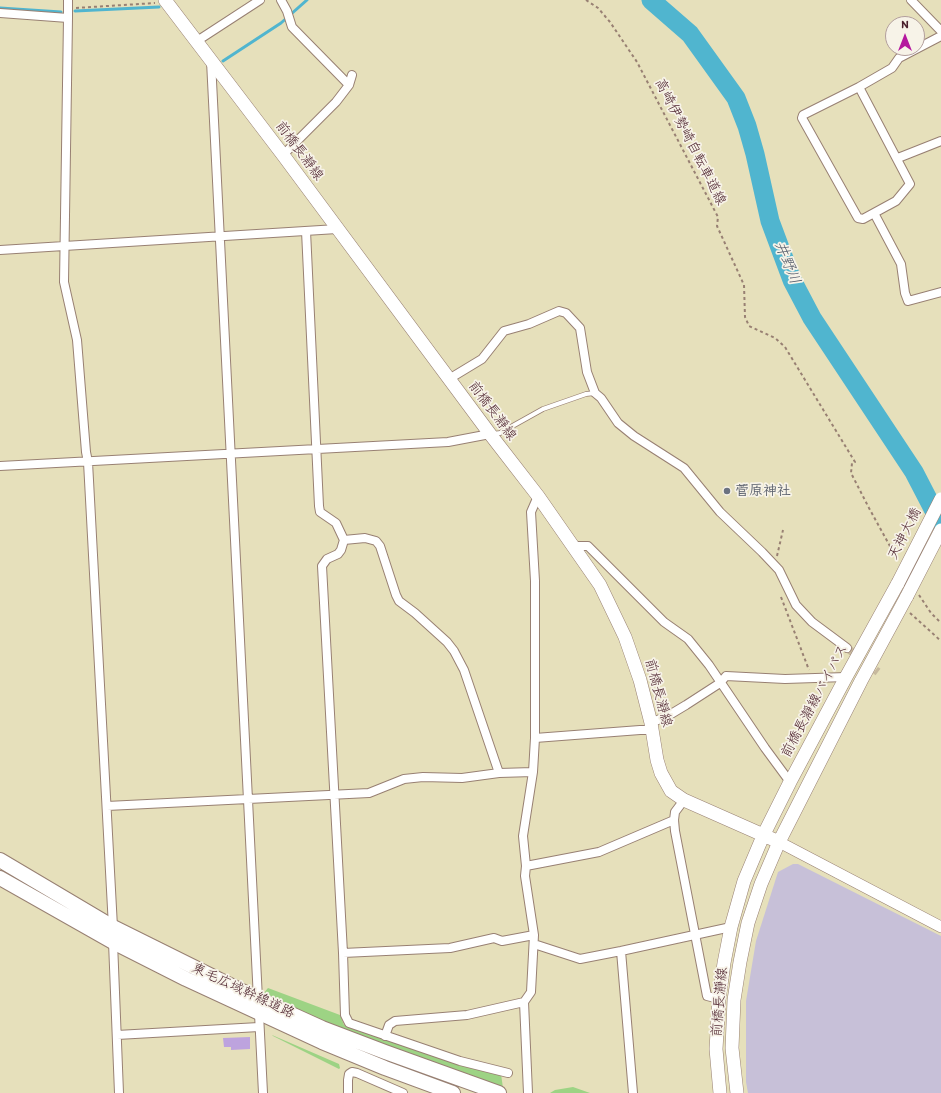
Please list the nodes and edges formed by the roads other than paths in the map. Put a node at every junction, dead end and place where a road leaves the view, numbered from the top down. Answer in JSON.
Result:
{"nodes":[{"id":1,"x":260,"y":0,"type":"edge"},
{"id":2,"x":281,"y":0,"type":"edge"},
{"id":3,"x":911,"y":0,"type":"edge"},
{"id":4,"x":161,"y":1,"type":"edge"},
{"id":5,"x":68,"y":4,"type":"edge"},
{"id":6,"x":0,"y":13,"type":"edge"},
{"id":7,"x":68,"y":18,"type":"junction"},
{"id":8,"x":941,"y":31,"type":"edge"},
{"id":9,"x":941,"y":36,"type":"edge"},
{"id":10,"x":197,"y":42,"type":"junction"},
{"id":11,"x":211,"y":60,"type":"junction"},
{"id":12,"x":352,"y":75,"type":"dead end"},
{"id":13,"x":349,"y":85,"type":"junction"},
{"id":14,"x":859,"y":88,"type":"junction"},
{"id":15,"x":941,"y":141,"type":"edge"},
{"id":16,"x":283,"y":155,"type":"junction"},
{"id":17,"x":898,"y":158,"type":"junction"},
{"id":18,"x":874,"y":213,"type":"junction"},
{"id":19,"x":337,"y":229,"type":"junction"},
{"id":20,"x":306,"y":231,"type":"junction"},
{"id":21,"x":219,"y":236,"type":"junction"},
{"id":22,"x":65,"y":245,"type":"junction"},
{"id":23,"x":0,"y":250,"type":"edge"},
{"id":24,"x":941,"y":292,"type":"edge"},
{"id":25,"x":449,"y":380,"type":"junction"},
{"id":26,"x":596,"y":393,"type":"junction"},
{"id":27,"x":490,"y":434,"type":"junction"},
{"id":28,"x":315,"y":449,"type":"junction"},
{"id":29,"x":229,"y":454,"type":"junction"},
{"id":30,"x":88,"y":462,"type":"junction"},
{"id":31,"x":0,"y":466,"type":"edge"},
{"id":32,"x":538,"y":496,"type":"junction"},
{"id":33,"x":941,"y":499,"type":"edge"},
{"id":34,"x":941,"y":530,"type":"edge"},
{"id":35,"x":344,"y":540,"type":"junction"},
{"id":36,"x":572,"y":546,"type":"junction"},
{"id":37,"x":898,"y":583,"type":"joint"},
{"id":38,"x":847,"y":648,"type":"tunnel mouth"},
{"id":39,"x":846,"y":677,"type":"junction"},
{"id":40,"x":720,"y":683,"type":"junction"},
{"id":41,"x":652,"y":726,"type":"junction"},
{"id":42,"x":535,"y":738,"type":"junction"},
{"id":43,"x":499,"y":772,"type":"junction"},
{"id":44,"x":533,"y":772,"type":"junction"},
{"id":45,"x":790,"y":782,"type":"junction"},
{"id":46,"x":334,"y":795,"type":"junction"},
{"id":47,"x":248,"y":799,"type":"junction"},
{"id":48,"x":684,"y":800,"type":"junction"},
{"id":49,"x":107,"y":806,"type":"junction"},
{"id":50,"x":674,"y":820,"type":"junction"},
{"id":51,"x":763,"y":836,"type":"junction"},
{"id":52,"x":779,"y":842,"type":"junction"},
{"id":53,"x":0,"y":860,"type":"edge"},
{"id":54,"x":526,"y":866,"type":"junction"},
{"id":55,"x":0,"y":878,"type":"edge"},
{"id":56,"x":113,"y":927,"type":"junction"},
{"id":57,"x":731,"y":927,"type":"junction"},
{"id":58,"x":941,"y":927,"type":"edge"},
{"id":59,"x":696,"y":935,"type":"junction"},
{"id":60,"x":534,"y":936,"type":"junction"},
{"id":61,"x":113,"y":942,"type":"junction"},
{"id":62,"x":534,"y":944,"type":"junction"},
{"id":63,"x":621,"y":951,"type":"junction"},
{"id":64,"x":343,"y":953,"type":"junction"},
{"id":65,"x":258,"y":999,"type":"junction"},
{"id":66,"x":719,"y":999,"type":"junction"},
{"id":67,"x":524,"y":1002,"type":"junction"},
{"id":68,"x":259,"y":1020,"type":"junction"},
{"id":69,"x":117,"y":1035,"type":"junction"},
{"id":70,"x":385,"y":1036,"type":"junction"},
{"id":71,"x":508,"y":1073,"type":"dead end"},
{"id":72,"x":119,"y":1093,"type":"edge"},
{"id":73,"x":263,"y":1093,"type":"edge"},
{"id":74,"x":348,"y":1093,"type":"edge"},
{"id":75,"x":403,"y":1093,"type":"edge"},
{"id":76,"x":453,"y":1093,"type":"edge"},
{"id":77,"x":499,"y":1093,"type":"edge"},
{"id":78,"x":528,"y":1093,"type":"edge"},
{"id":79,"x":633,"y":1093,"type":"edge"},
{"id":80,"x":720,"y":1093,"type":"edge"},
{"id":81,"x":737,"y":1093,"type":"edge"}],
"edges":[{"from":1,"to":10,"type":"street"},
{"from":2,"to":13,"type":"street"},
{"from":3,"to":8,"type":"street"},
{"from":4,"to":10,"type":"main road","name":"前橋長瀞線"},
{"from":5,"to":7,"type":"street"},
{"from":6,"to":7,"type":"street"},
{"from":7,"to":22,"type":"street"},
{"from":9,"to":14,"type":"street"},
{"from":10,"to":11,"type":"main road","name":"前橋長瀞線"},
{"from":11,"to":16,"type":"main road","name":"前橋長瀞線"},
{"from":11,"to":21,"type":"street"},
{"from":12,"to":13,"type":"street"},
{"from":13,"to":16,"type":"street"},
{"from":14,"to":17,"type":"street"},
{"from":14,"to":18,"type":"street"},
{"from":15,"to":17,"type":"street"},
{"from":16,"to":19,"type":"main road","name":"前橋長瀞線"},
{"from":17,"to":18,"type":"street"},
{"from":18,"to":24,"type":"street"},
{"from":19,"to":20,"type":"street"},
{"from":19,"to":25,"type":"main road","name":"前橋長瀞線"},
{"from":20,"to":21,"type":"street"},
{"from":20,"to":28,"type":"street"},
{"from":21,"to":22,"type":"street"},
{"from":21,"to":29,"type":"street"},
{"from":22,"to":23,"type":"street"},
{"from":22,"to":30,"type":"street"},
{"from":25,"to":26,"type":"street"},
{"from":25,"to":27,"type":"main road","name":"前橋長瀞線"},
{"from":26,"to":27,"type":"lane"},
{"from":26,"to":38,"type":"street"},
{"from":27,"to":28,"type":"street"},
{"from":27,"to":32,"type":"main road","name":"前橋長瀞線"},
{"from":28,"to":29,"type":"street"},
{"from":28,"to":35,"type":"street"},
{"from":29,"to":30,"type":"street"},
{"from":29,"to":47,"type":"street"},
{"from":30,"to":31,"type":"street"},
{"from":30,"to":49,"type":"street"},
{"from":32,"to":36,"type":"main road","name":"前橋長瀞線"},
{"from":32,"to":42,"type":"street"},
{"from":33,"to":37,"type":"main road","name":"天神大橋","bridge":true},
{"from":34,"to":52,"type":"main road","bridge":true},
{"from":35,"to":43,"type":"street"},
{"from":35,"to":46,"type":"street"},
{"from":36,"to":40,"type":"street"},
{"from":36,"to":41,"type":"main road","name":"前橋長瀞線"},
{"from":37,"to":39,"type":"main road","name":"前橋長瀞線バイパス"},
{"from":39,"to":40,"type":"street"},
{"from":39,"to":45,"type":"main road","name":"前橋長瀞線バイパス"},
{"from":40,"to":41,"type":"street"},
{"from":40,"to":45,"type":"street"},
{"from":41,"to":42,"type":"street"},
{"from":41,"to":48,"type":"main road","name":"前橋長瀞線"},
{"from":42,"to":44,"type":"street"},
{"from":43,"to":44,"type":"street"},
{"from":43,"to":46,"type":"street"},
{"from":44,"to":54,"type":"street"},
{"from":45,"to":51,"type":"main road","name":"前橋長瀞線バイパス"},
{"from":46,"to":47,"type":"street"},
{"from":46,"to":64,"type":"street"},
{"from":47,"to":49,"type":"street"},
{"from":47,"to":65,"type":"street"},
{"from":48,"to":50,"type":"street"},
{"from":48,"to":51,"type":"main road","name":"前橋長瀞線"},
{"from":49,"to":56,"type":"street"},
{"from":50,"to":54,"type":"street"},
{"from":50,"to":59,"type":"street"},
{"from":51,"to":52,"type":"main road","name":"前橋長瀞線"},
{"from":51,"to":57,"type":"main road","name":"前橋長瀞線"},
{"from":52,"to":58,"type":"street"},
{"from":52,"to":81,"type":"main road","name":"前橋長瀞線"},
{"from":53,"to":56,"type":"highway","name":"東毛広域幹線道路"},
{"from":54,"to":60,"type":"street"},
{"from":55,"to":61,"type":"highway","name":"東毛広域幹線道路"},
{"from":56,"to":65,"type":"highway","name":"東毛広域幹線道路"},
{"from":57,"to":59,"type":"street"},
{"from":57,"to":66,"type":"main road","name":"前橋長瀞線"},
{"from":59,"to":63,"type":"street"},
{"from":59,"to":66,"type":"street"},
{"from":60,"to":62,"type":"street"},
{"from":60,"to":64,"type":"street"},
{"from":61,"to":68,"type":"highway","name":"東毛広域幹線道路"},
{"from":61,"to":69,"type":"street"},
{"from":62,"to":63,"type":"street"},
{"from":62,"to":67,"type":"street"},
{"from":63,"to":79,"type":"street"},
{"from":64,"to":70,"type":"street"},
{"from":65,"to":77,"type":"highway","name":"東毛広域幹線道路"},
{"from":66,"to":80,"type":"main road","name":"前橋長瀞線"},
{"from":67,"to":70,"type":"street"},
{"from":67,"to":78,"type":"street"},
{"from":68,"to":69,"type":"street"},
{"from":68,"to":73,"type":"street"},
{"from":68,"to":76,"type":"highway","name":"東毛広域幹線道路"},
{"from":69,"to":72,"type":"street"},
{"from":70,"to":71,"type":"street"},
{"from":74,"to":75,"type":"street"}]}
